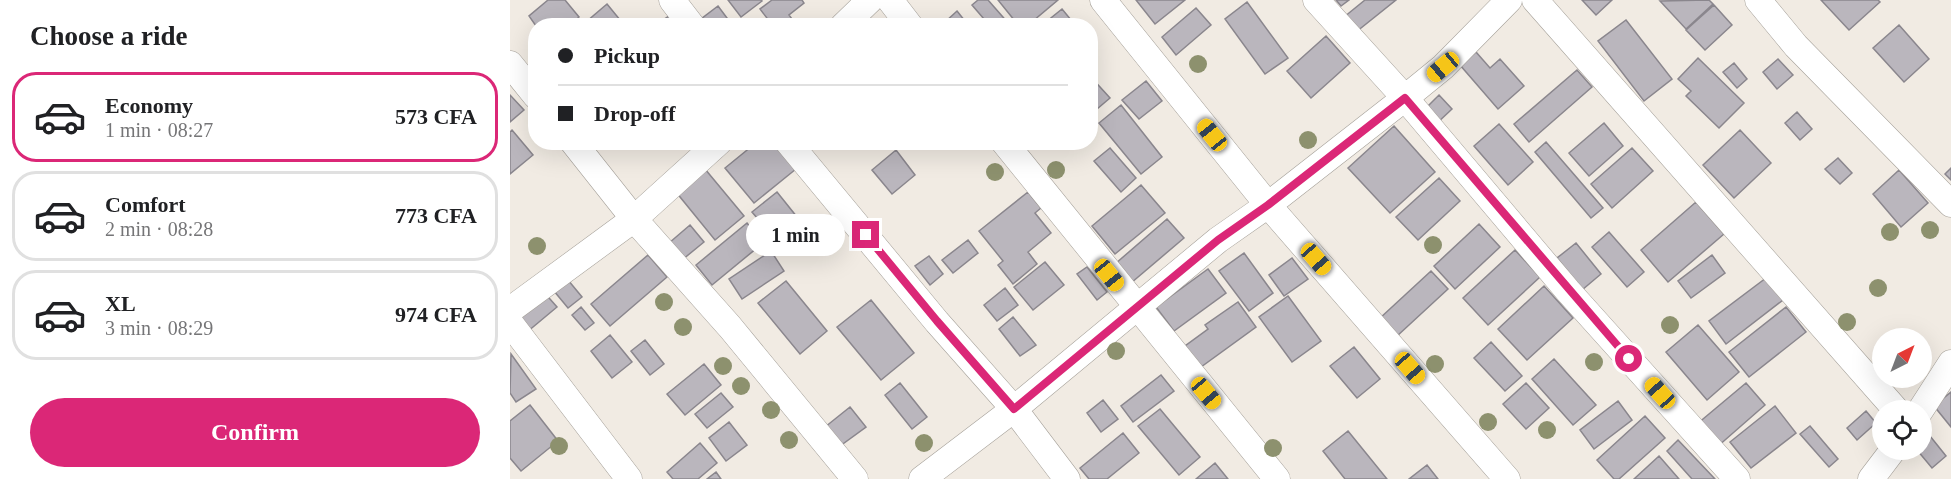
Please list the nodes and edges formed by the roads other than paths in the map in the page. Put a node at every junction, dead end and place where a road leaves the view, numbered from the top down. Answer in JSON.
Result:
{"nodes":[{"id":1,"x":672,"y":0,"type":"edge"},
{"id":2,"x":870,"y":0,"type":"edge"},
{"id":3,"x":890,"y":0,"type":"edge"},
{"id":4,"x":1103,"y":0,"type":"edge"},
{"id":5,"x":1316,"y":0,"type":"edge"},
{"id":6,"x":1509,"y":0,"type":"edge"},
{"id":7,"x":1535,"y":0,"type":"edge"},
{"id":8,"x":1758,"y":0,"type":"edge"},
{"id":9,"x":686,"y":18,"type":"edge"},
{"id":10,"x":851,"y":18,"type":"edge"},
{"id":11,"x":904,"y":18,"type":"edge"},
{"id":12,"x":510,"y":64,"type":"edge"},
{"id":13,"x":528,"y":86,"type":"edge"},
{"id":14,"x":1405,"y":98,"type":"junction"},
{"id":15,"x":579,"y":150,"type":"edge"},
{"id":16,"x":710,"y":150,"type":"edge"},
{"id":17,"x":795,"y":150,"type":"edge"},
{"id":18,"x":1010,"y":150,"type":"edge"},
{"id":19,"x":1951,"y":204,"type":"edge"},
{"id":20,"x":1268,"y":205,"type":"junction"},
{"id":21,"x":634,"y":219,"type":"junction"},
{"id":22,"x":1136,"y":308,"type":"junction"},
{"id":23,"x":510,"y":310,"type":"edge"},
{"id":24,"x":510,"y":322,"type":"edge"},
{"id":25,"x":1951,"y":363,"type":"edge"},
{"id":26,"x":1887,"y":400,"type":"edge"},
{"id":27,"x":1927,"y":400,"type":"edge"},
{"id":28,"x":1014,"y":409,"type":"junction"},
{"id":29,"x":1886,"y":460,"type":"edge"},
{"id":30,"x":629,"y":479,"type":"edge"},
{"id":31,"x":855,"y":479,"type":"edge"},
{"id":32,"x":922,"y":479,"type":"edge"},
{"id":33,"x":1066,"y":479,"type":"edge"},
{"id":34,"x":1277,"y":479,"type":"edge"},
{"id":35,"x":1507,"y":479,"type":"edge"},
{"id":36,"x":1737,"y":479,"type":"edge"},
{"id":37,"x":1872,"y":479,"type":"edge"}],
"edges":[{"from":1,"to":9,"type":"street"},
{"from":2,"to":10,"type":"street"},
{"from":3,"to":11,"type":"street"},
{"from":4,"to":20,"type":"street"},
{"from":5,"to":14,"type":"street"},
{"from":6,"to":14,"type":"street"},
{"from":7,"to":26,"type":"street"},
{"from":8,"to":19,"type":"street"},
{"from":12,"to":13,"type":"street"},
{"from":14,"to":20,"type":"street"},
{"from":14,"to":36,"type":"street"},
{"from":15,"to":21,"type":"street"},
{"from":16,"to":21,"type":"street"},
{"from":17,"to":28,"type":"street"},
{"from":18,"to":22,"type":"street"},
{"from":20,"to":22,"type":"street"},
{"from":20,"to":35,"type":"street"},
{"from":21,"to":23,"type":"street"},
{"from":21,"to":31,"type":"street"},
{"from":22,"to":28,"type":"street"},
{"from":22,"to":34,"type":"street"},
{"from":24,"to":30,"type":"street"},
{"from":25,"to":27,"type":"street"},
{"from":28,"to":32,"type":"street"},
{"from":28,"to":33,"type":"street"},
{"from":29,"to":37,"type":"street"}]}
